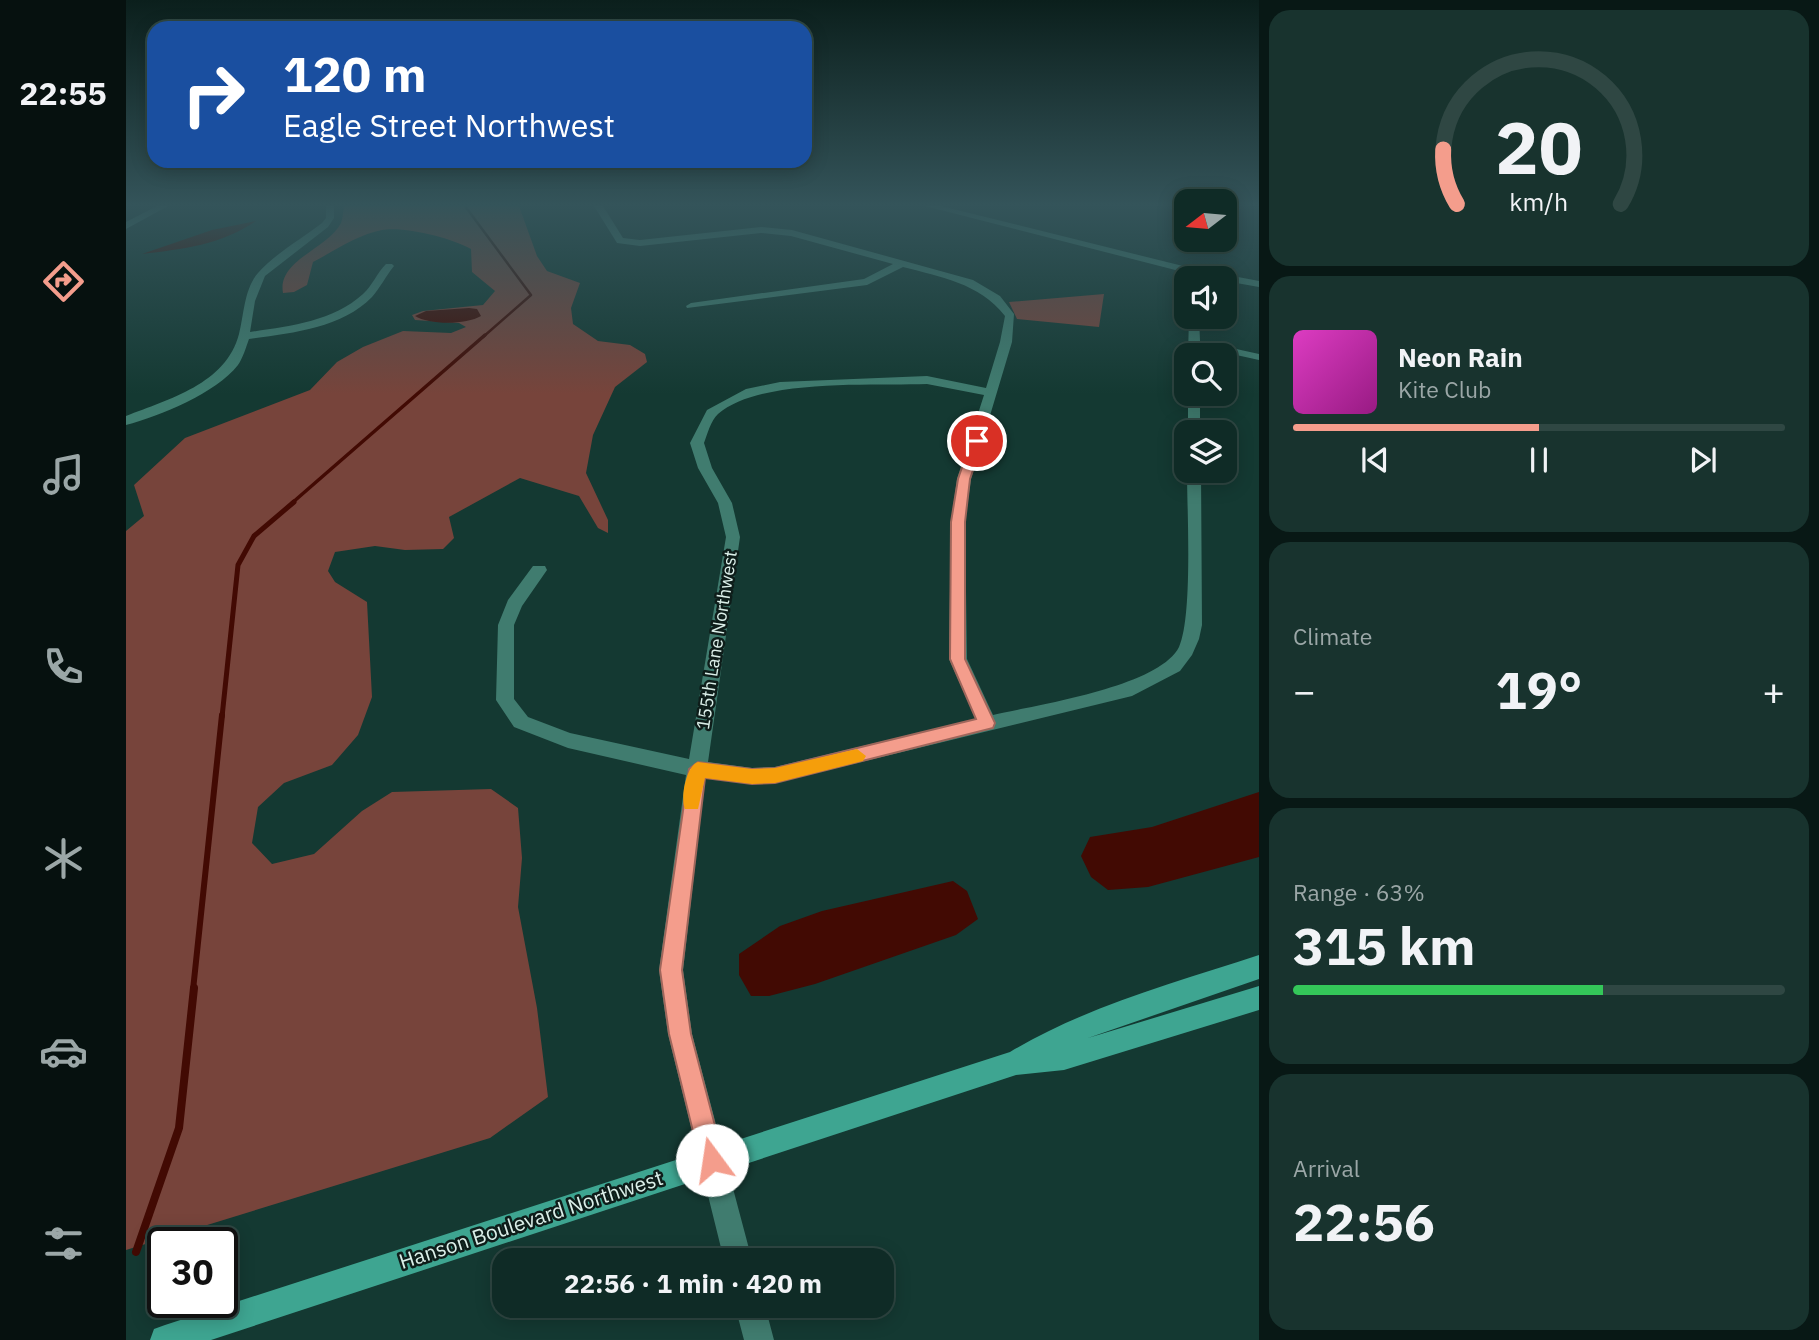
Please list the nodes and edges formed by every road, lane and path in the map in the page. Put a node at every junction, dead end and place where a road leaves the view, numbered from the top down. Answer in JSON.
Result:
{"nodes":[{"id":1,"x":269,"y":269,"type":"edge"},
{"id":2,"x":386,"y":269,"type":"edge"},
{"id":3,"x":892,"y":269,"type":"edge"},
{"id":4,"x":922,"y":269,"type":"edge"},
{"id":5,"x":1237,"y":281,"type":"edge"},
{"id":6,"x":1259,"y":284,"type":"edge"},
{"id":7,"x":691,"y":306,"type":"dead end"},
{"id":8,"x":243,"y":336,"type":"junction"},
{"id":9,"x":1237,"y":355,"type":"edge"},
{"id":10,"x":1259,"y":358,"type":"edge"},
{"id":11,"x":990,"y":393,"type":"junction"},
{"id":12,"x":126,"y":421,"type":"edge"},
{"id":13,"x":1194,"y":483,"type":"edge"},
{"id":14,"x":539,"y":570,"type":"dead end"},
{"id":15,"x":987,"y":723,"type":"junction"},
{"id":16,"x":698,"y":769,"type":"junction"},
{"id":17,"x":1259,"y":967,"type":"edge"},
{"id":18,"x":1259,"y":998,"type":"edge"},
{"id":19,"x":1016,"y":1063,"type":"junction"},
{"id":20,"x":712,"y":1160,"type":"junction"},
{"id":21,"x":735,"y":1248,"type":"edge"},
{"id":22,"x":753,"y":1318,"type":"edge"},
{"id":23,"x":166,"y":1340,"type":"edge"},
{"id":24,"x":759,"y":1340,"type":"edge"}],
"edges":[{"from":1,"to":8,"type":"street"},
{"from":2,"to":8,"type":"street"},
{"from":3,"to":7,"type":"street"},
{"from":4,"to":11,"type":"street"},
{"from":5,"to":6,"type":"street"},
{"from":8,"to":12,"type":"street"},
{"from":9,"to":10,"type":"street"},
{"from":11,"to":15,"type":"street"},
{"from":11,"to":16,"type":"street","name":"155th Lane Northwest"},
{"from":13,"to":15,"type":"street"},
{"from":14,"to":16,"type":"street"},
{"from":15,"to":16,"type":"street"},
{"from":16,"to":20,"type":"street","name":"155th Lane Northwest"},
{"from":17,"to":19,"type":"main road","name":"Hanson Boulevard Northwest"},
{"from":18,"to":19,"type":"main road","name":"Hanson Boulevard Northwest"},
{"from":19,"to":20,"type":"main road","name":"Hanson Boulevard Northwest"},
{"from":20,"to":21,"type":"street","name":"155th Lane Northwest"},
{"from":20,"to":23,"type":"main road","name":"Hanson Boulevard Northwest"},
{"from":22,"to":24,"type":"street"}]}
